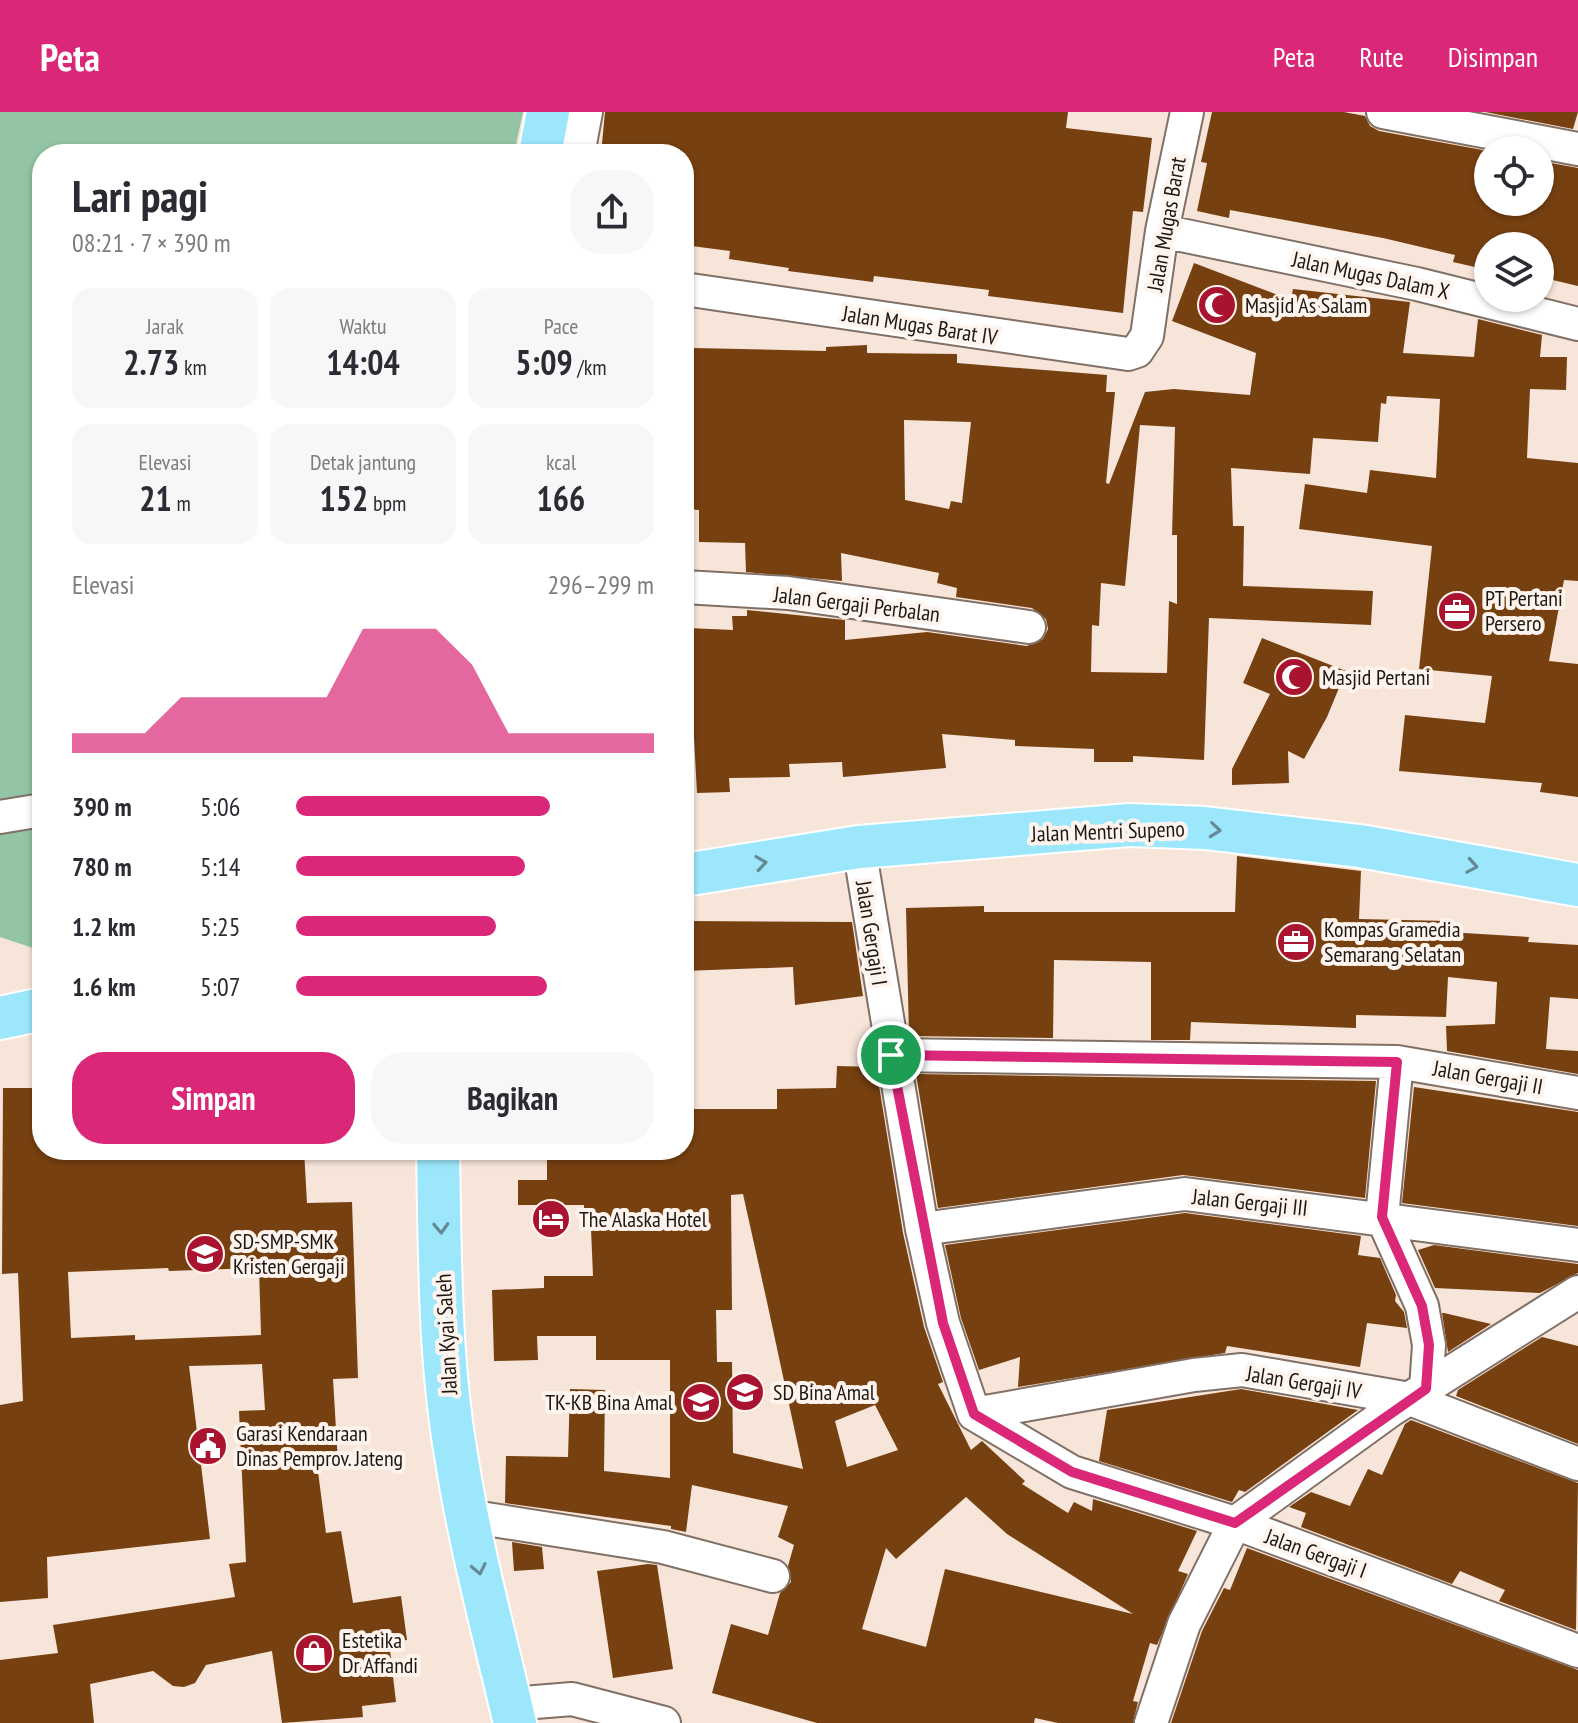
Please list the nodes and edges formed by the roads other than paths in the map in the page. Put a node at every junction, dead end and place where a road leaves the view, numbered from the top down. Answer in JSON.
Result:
{"nodes":[{"id":1,"x":548,"y":112,"type":"edge"},
{"id":2,"x":586,"y":112,"type":"edge"},
{"id":3,"x":1383,"y":112,"type":"edge"},
{"id":4,"x":1176,"y":113,"type":"edge"},
{"id":5,"x":542,"y":144,"type":"edge"},
{"id":6,"x":580,"y":144,"type":"edge"},
{"id":7,"x":1578,"y":149,"type":"edge"},
{"id":8,"x":1162,"y":231,"type":"junction"},
{"id":9,"x":694,"y":291,"type":"edge"},
{"id":10,"x":1578,"y":324,"type":"edge"},
{"id":11,"x":1147,"y":336,"type":"joint"},
{"id":12,"x":694,"y":588,"type":"edge"},
{"id":13,"x":1029,"y":627,"type":"dead end"},
{"id":14,"x":32,"y":812,"type":"edge"},
{"id":15,"x":0,"y":817,"type":"edge"},
{"id":16,"x":859,"y":847,"type":"junction"},
{"id":17,"x":694,"y":873,"type":"edge"},
{"id":18,"x":1578,"y":885,"type":"edge"},
{"id":19,"x":32,"y":1011,"type":"edge"},
{"id":20,"x":0,"y":1018,"type":"edge"},
{"id":21,"x":891,"y":1055,"type":"junction"},
{"id":22,"x":1397,"y":1062,"type":"junction"},
{"id":23,"x":1578,"y":1093,"type":"edge"},
{"id":24,"x":438,"y":1160,"type":"edge"},
{"id":25,"x":1382,"y":1217,"type":"junction"},
{"id":26,"x":922,"y":1229,"type":"junction"},
{"id":27,"x":1578,"y":1245,"type":"edge"},
{"id":28,"x":1578,"y":1292,"type":"edge"},
{"id":29,"x":1418,"y":1394,"type":"junction"},
{"id":30,"x":974,"y":1414,"type":"junction"},
{"id":31,"x":1578,"y":1464,"type":"edge"},
{"id":32,"x":468,"y":1516,"type":"junction"},
{"id":33,"x":1235,"y":1523,"type":"junction"},
{"id":34,"x":773,"y":1576,"type":"dead end"},
{"id":35,"x":1578,"y":1651,"type":"edge"},
{"id":36,"x":513,"y":1713,"type":"edge"},
{"id":37,"x":664,"y":1723,"type":"edge"},
{"id":38,"x":1151,"y":1723,"type":"edge"}],
"edges":[{"from":1,"to":5,"type":"main road"},
{"from":2,"to":6,"type":"street"},
{"from":3,"to":7,"type":"street"},
{"from":4,"to":8,"type":"street","name":"Jalan Mugas Barat"},
{"from":8,"to":10,"type":"street","name":"Jalan Mugas Dalam X"},
{"from":8,"to":11,"type":"street","name":"Jalan Mugas Barat"},
{"from":9,"to":11,"type":"street","name":"Jalan Mugas Barat IV"},
{"from":12,"to":13,"type":"street","name":"Jalan Gergaji Perbalan"},
{"from":14,"to":15,"type":"street"},
{"from":17,"to":16,"type":"main road","name":"Jalan Mentri Supeno","one_way":true},
{"from":16,"to":18,"type":"main road","name":"Jalan Mentri Supeno","one_way":true},
{"from":16,"to":21,"type":"street","name":"Jalan Gergaji I"},
{"from":19,"to":20,"type":"main road"},
{"from":21,"to":22,"type":"street","name":"Jalan Gergaji II"},
{"from":21,"to":26,"type":"street","name":"Jalan Gergaji I"},
{"from":22,"to":23,"type":"street","name":"Jalan Gergaji II"},
{"from":22,"to":25,"type":"street"},
{"from":24,"to":32,"type":"main road","name":"Jalan Kyai Saleh","one_way":true},
{"from":25,"to":26,"type":"street","name":"Jalan Gergaji III"},
{"from":25,"to":27,"type":"street","name":"Jalan Gergaji III"},
{"from":25,"to":29,"type":"street"},
{"from":26,"to":30,"type":"street","name":"Jalan Gergaji I"},
{"from":28,"to":29,"type":"street"},
{"from":29,"to":30,"type":"street","name":"Jalan Gergaji IV"},
{"from":29,"to":31,"type":"street","name":"Jalan Gergaji IV"},
{"from":29,"to":33,"type":"street"},
{"from":30,"to":33,"type":"street","name":"Jalan Gergaji I"},
{"from":32,"to":34,"type":"street"},
{"from":32,"to":36,"type":"main road","name":"Jalan Kyai Saleh","one_way":true},
{"from":33,"to":35,"type":"street","name":"Jalan Gergaji I"},
{"from":33,"to":38,"type":"street"},
{"from":36,"to":37,"type":"street"}]}
